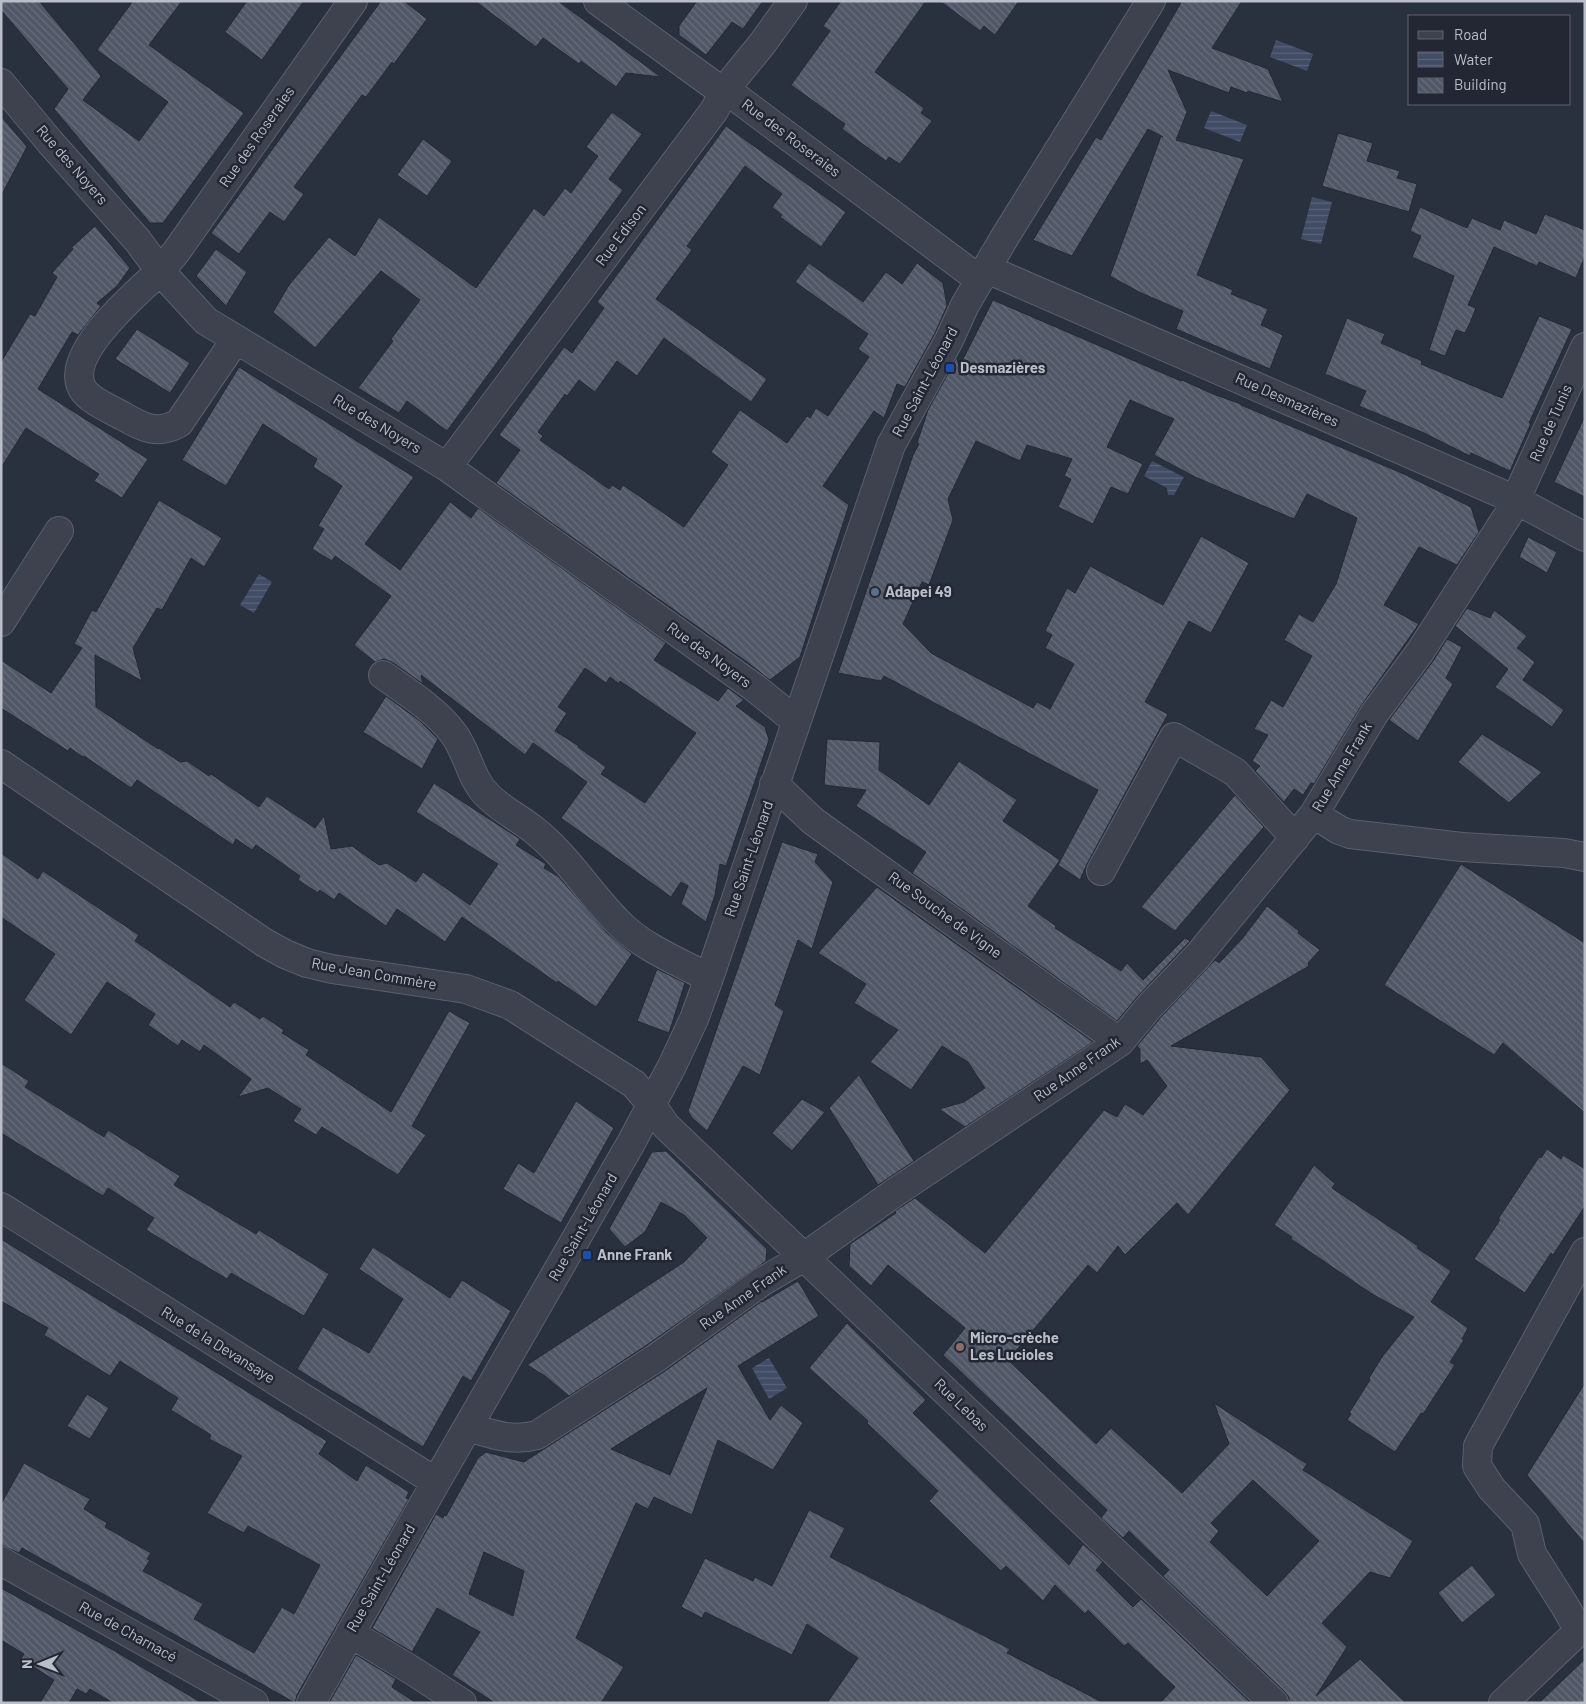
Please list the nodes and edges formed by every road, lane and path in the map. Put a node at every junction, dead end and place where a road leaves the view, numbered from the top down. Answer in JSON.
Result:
{"nodes":[{"id":1,"x":353,"y":1,"type":"edge"},
{"id":2,"x":598,"y":1,"type":"edge"},
{"id":3,"x":793,"y":1,"type":"edge"},
{"id":4,"x":1151,"y":1,"type":"edge"},
{"id":5,"x":1,"y":83,"type":"edge"},
{"id":6,"x":726,"y":92,"type":"junction"},
{"id":7,"x":160,"y":271,"type":"junction"},
{"id":8,"x":983,"y":274,"type":"junction"},
{"id":9,"x":236,"y":339,"type":"junction"},
{"id":10,"x":1585,"y":346,"type":"edge"},
{"id":11,"x":446,"y":467,"type":"junction"},
{"id":12,"x":1516,"y":500,"type":"junction"},
{"id":13,"x":58,"y":531,"type":"dead end"},
{"id":14,"x":1585,"y":537,"type":"edge"},
{"id":15,"x":1,"y":622,"type":"edge"},
{"id":16,"x":383,"y":675,"type":"dead end"},
{"id":17,"x":797,"y":718,"type":"junction"},
{"id":18,"x":1,"y":764,"type":"edge"},
{"id":19,"x":774,"y":784,"type":"junction"},
{"id":20,"x":1314,"y":814,"type":"junction"},
{"id":21,"x":1295,"y":838,"type":"junction"},
{"id":22,"x":1585,"y":857,"type":"edge"},
{"id":23,"x":1101,"y":871,"type":"dead end"},
{"id":24,"x":709,"y":978,"type":"junction"},
{"id":25,"x":1120,"y":1042,"type":"junction"},
{"id":26,"x":651,"y":1104,"type":"junction"},
{"id":27,"x":1,"y":1207,"type":"edge"},
{"id":28,"x":1585,"y":1252,"type":"edge"},
{"id":29,"x":804,"y":1257,"type":"junction"},
{"id":30,"x":468,"y":1427,"type":"junction"},
{"id":31,"x":436,"y":1482,"type":"junction"},
{"id":32,"x":1,"y":1560,"type":"edge"},
{"id":33,"x":1582,"y":1628,"type":"edge"},
{"id":34,"x":350,"y":1633,"type":"junction"},
{"id":35,"x":254,"y":1703,"type":"edge"},
{"id":36,"x":311,"y":1703,"type":"edge"},
{"id":37,"x":462,"y":1703,"type":"edge"},
{"id":38,"x":1274,"y":1703,"type":"edge"},
{"id":39,"x":1504,"y":1703,"type":"edge"}],
"edges":[{"from":1,"to":7,"type":"street","name":"Rue des Roseraies"},
{"from":2,"to":6,"type":"street","name":"Rue des Roseraies"},
{"from":3,"to":6,"type":"street","name":"Rue Edison"},
{"from":4,"to":8,"type":"street","name":"Rue Saint-Léonard"},
{"from":5,"to":7,"type":"street","name":"Rue des Noyers"},
{"from":6,"to":8,"type":"street","name":"Rue des Roseraies"},
{"from":6,"to":11,"type":"street","name":"Rue Edison"},
{"from":7,"to":9,"type":"street","name":"Rue des Noyers"},
{"from":7,"to":9,"type":"street","name":"Rue des Roseraies"},
{"from":8,"to":12,"type":"street","name":"Rue Desmazières"},
{"from":8,"to":17,"type":"street","name":"Rue Saint-Léonard"},
{"from":9,"to":11,"type":"street","name":"Rue des Noyers"},
{"from":10,"to":12,"type":"street","name":"Rue de Tunis"},
{"from":11,"to":17,"type":"street","name":"Rue des Noyers"},
{"from":12,"to":14,"type":"street","name":"Rue Desmazières"},
{"from":12,"to":20,"type":"street","name":"Rue Anne Frank"},
{"from":13,"to":15,"type":"street"},
{"from":16,"to":24,"type":"street"},
{"from":17,"to":19,"type":"street","name":"Rue Saint-Léonard"},
{"from":18,"to":26,"type":"street","name":"Rue Jean Commère"},
{"from":19,"to":24,"type":"street","name":"Rue Saint-Léonard"},
{"from":19,"to":25,"type":"street","name":"Rue Souche de Vigne"},
{"from":20,"to":21,"type":"street","name":"Rue Anne Frank"},
{"from":20,"to":22,"type":"street"},
{"from":21,"to":23,"type":"street"},
{"from":21,"to":25,"type":"street","name":"Rue Anne Frank"},
{"from":24,"to":26,"type":"street","name":"Rue Saint-Léonard"},
{"from":25,"to":29,"type":"street","name":"Rue Anne Frank"},
{"from":26,"to":29,"type":"street","name":"Rue Lebas"},
{"from":26,"to":30,"type":"street","name":"Rue Saint-Léonard"},
{"from":27,"to":31,"type":"street","name":"Rue de la Devansaye"},
{"from":28,"to":33,"type":"street"},
{"from":29,"to":30,"type":"street","name":"Rue Anne Frank"},
{"from":29,"to":38,"type":"street","name":"Rue Lebas"},
{"from":30,"to":31,"type":"street","name":"Rue Saint-Léonard"},
{"from":31,"to":34,"type":"street","name":"Rue Saint-Léonard"},
{"from":32,"to":35,"type":"street","name":"Rue de Charnacé"},
{"from":33,"to":39,"type":"street"},
{"from":34,"to":36,"type":"street","name":"Rue Saint-Léonard"},
{"from":34,"to":37,"type":"street"}]}
